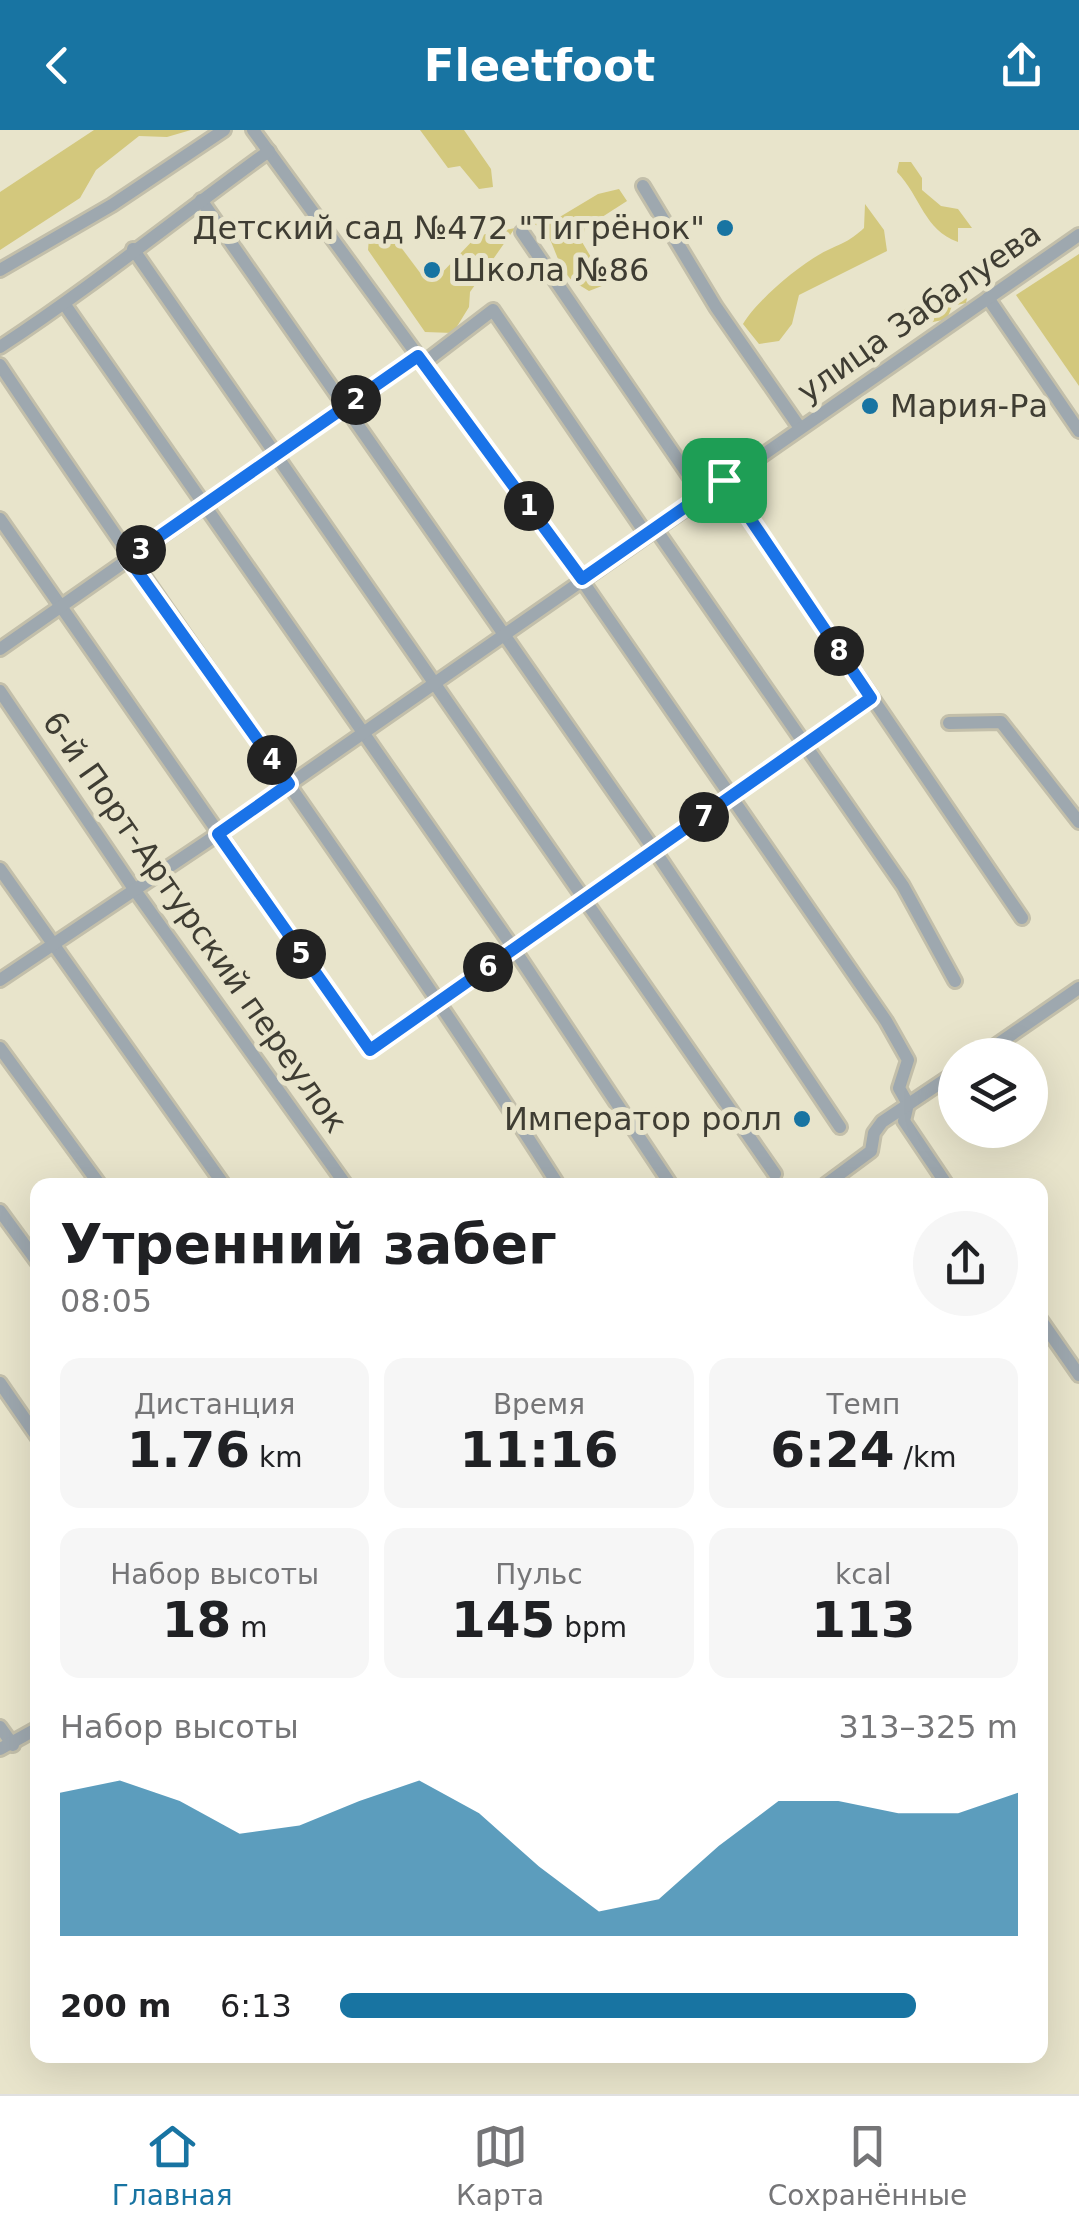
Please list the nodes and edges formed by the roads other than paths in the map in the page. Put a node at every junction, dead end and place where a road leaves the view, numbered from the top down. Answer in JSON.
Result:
{"nodes":[{"id":1,"x":224,"y":130,"type":"edge"},
{"id":2,"x":253,"y":130,"type":"edge"},
{"id":3,"x":269,"y":151,"type":"junction"},
{"id":4,"x":642,"y":186,"type":"dead end"},
{"id":5,"x":201,"y":200,"type":"junction"},
{"id":6,"x":522,"y":232,"type":"dead end"},
{"id":7,"x":1079,"y":235,"type":"edge"},
{"id":8,"x":133,"y":249,"type":"junction"},
{"id":9,"x":0,"y":270,"type":"edge"},
{"id":10,"x":988,"y":298,"type":"junction"},
{"id":11,"x":65,"y":305,"type":"junction"},
{"id":12,"x":0,"y":347,"type":"edge"},
{"id":13,"x":422,"y":359,"type":"junction"},
{"id":14,"x":0,"y":365,"type":"edge"},
{"id":15,"x":346,"y":407,"type":"junction"},
{"id":16,"x":800,"y":428,"type":"junction"},
{"id":17,"x":1079,"y":431,"type":"edge"},
{"id":18,"x":275,"y":457,"type":"junction"},
{"id":19,"x":724,"y":480,"type":"junction"},
{"id":20,"x":702,"y":495,"type":"junction"},
{"id":21,"x":204,"y":507,"type":"junction"},
{"id":22,"x":0,"y":519,"type":"edge"},
{"id":23,"x":651,"y":531,"type":"junction"},
{"id":24,"x":128,"y":558,"type":"junction"},
{"id":25,"x":582,"y":579,"type":"junction"},
{"id":26,"x":60,"y":607,"type":"junction"},
{"id":27,"x":504,"y":633,"type":"junction"},
{"id":28,"x":0,"y":649,"type":"edge"},
{"id":29,"x":434,"y":682,"type":"junction"},
{"id":30,"x":0,"y":691,"type":"edge"},
{"id":31,"x":871,"y":698,"type":"junction"},
{"id":32,"x":949,"y":723,"type":"dead end"},
{"id":33,"x":362,"y":733,"type":"junction"},
{"id":34,"x":804,"y":746,"type":"junction"},
{"id":35,"x":289,"y":784,"type":"junction"},
{"id":36,"x":732,"y":798,"type":"junction"},
{"id":37,"x":1079,"y":822,"type":"edge"},
{"id":38,"x":218,"y":834,"type":"junction"},
{"id":39,"x":655,"y":851,"type":"junction"},
{"id":40,"x":0,"y":869,"type":"edge"},
{"id":41,"x":134,"y":889,"type":"junction"},
{"id":42,"x":586,"y":899,"type":"junction"},
{"id":43,"x":1022,"y":918,"type":"dead end"},
{"id":44,"x":53,"y":945,"type":"junction"},
{"id":45,"x":514,"y":949,"type":"junction"},
{"id":46,"x":0,"y":980,"type":"edge"},
{"id":47,"x":954,"y":981,"type":"dead end"},
{"id":48,"x":1079,"y":988,"type":"edge"},
{"id":49,"x":441,"y":1000,"type":"junction"},
{"id":50,"x":1007,"y":1038,"type":"edge"},
{"id":51,"x":0,"y":1048,"type":"edge"},
{"id":52,"x":938,"y":1084,"type":"edge"},
{"id":53,"x":908,"y":1104,"type":"junction"},
{"id":54,"x":840,"y":1127,"type":"dead end"},
{"id":55,"x":774,"y":1174,"type":"dead end"},
{"id":56,"x":95,"y":1178,"type":"edge"},
{"id":57,"x":219,"y":1178,"type":"edge"},
{"id":58,"x":341,"y":1178,"type":"edge"},
{"id":59,"x":554,"y":1178,"type":"edge"},
{"id":60,"x":666,"y":1178,"type":"edge"},
{"id":61,"x":835,"y":1178,"type":"edge"},
{"id":62,"x":942,"y":1178,"type":"edge"},
{"id":63,"x":0,"y":1211,"type":"edge"},
{"id":64,"x":30,"y":1253,"type":"edge"},
{"id":65,"x":1048,"y":1330,"type":"edge"},
{"id":66,"x":1079,"y":1375,"type":"edge"},
{"id":67,"x":0,"y":1383,"type":"edge"},
{"id":68,"x":30,"y":1426,"type":"edge"},
{"id":69,"x":0,"y":1727,"type":"edge"},
{"id":70,"x":30,"y":1733,"type":"edge"},
{"id":71,"x":6,"y":1747,"type":"edge"}],
"edges":[{"from":1,"to":9,"type":"street"},
{"from":2,"to":3,"type":"street"},
{"from":3,"to":5,"type":"street"},
{"from":3,"to":13,"type":"street"},
{"from":4,"to":16,"type":"street"},
{"from":5,"to":8,"type":"street"},
{"from":5,"to":15,"type":"street"},
{"from":6,"to":20,"type":"street"},
{"from":7,"to":10,"type":"street","name":"улица Забалуева"},
{"from":8,"to":11,"type":"street"},
{"from":8,"to":18,"type":"street"},
{"from":10,"to":16,"type":"street","name":"улица Забалуева"},
{"from":10,"to":17,"type":"street"},
{"from":11,"to":12,"type":"street"},
{"from":11,"to":21,"type":"street"},
{"from":13,"to":15,"type":"street"},
{"from":13,"to":23,"type":"street"},
{"from":13,"to":25,"type":"street"},
{"from":14,"to":24,"type":"street"},
{"from":15,"to":18,"type":"street"},
{"from":15,"to":27,"type":"street"},
{"from":16,"to":19,"type":"street","name":"улица Забалуева"},
{"from":18,"to":21,"type":"street"},
{"from":18,"to":29,"type":"street"},
{"from":19,"to":20,"type":"street","name":"улица Забалуева"},
{"from":19,"to":31,"type":"street"},
{"from":20,"to":23,"type":"street","name":"улица Забалуева"},
{"from":21,"to":24,"type":"street"},
{"from":21,"to":33,"type":"street"},
{"from":22,"to":26,"type":"street"},
{"from":23,"to":25,"type":"street","name":"улица Забалуева"},
{"from":23,"to":34,"type":"street"},
{"from":24,"to":26,"type":"street"},
{"from":24,"to":35,"type":"street"},
{"from":25,"to":27,"type":"street","name":"улица Забалуева"},
{"from":25,"to":36,"type":"street"},
{"from":26,"to":28,"type":"street"},
{"from":26,"to":38,"type":"street"},
{"from":27,"to":29,"type":"street","name":"улица Забалуева"},
{"from":27,"to":39,"type":"street"},
{"from":29,"to":33,"type":"street","name":"улица Забалуева"},
{"from":29,"to":42,"type":"street"},
{"from":30,"to":41,"type":"street","name":"6-й Порт-Артурский переулок"},
{"from":31,"to":34,"type":"street"},
{"from":31,"to":43,"type":"street"},
{"from":32,"to":37,"type":"street"},
{"from":33,"to":35,"type":"street","name":"улица Забалуева"},
{"from":33,"to":45,"type":"street"},
{"from":34,"to":36,"type":"street"},
{"from":34,"to":47,"type":"street"},
{"from":35,"to":38,"type":"street","name":"улица Забалуева"},
{"from":35,"to":49,"type":"street"},
{"from":36,"to":39,"type":"street"},
{"from":36,"to":53,"type":"street"},
{"from":38,"to":41,"type":"street","name":"улица Забалуева"},
{"from":38,"to":49,"type":"street"},
{"from":39,"to":42,"type":"street"},
{"from":39,"to":54,"type":"street"},
{"from":40,"to":44,"type":"street"},
{"from":41,"to":44,"type":"street","name":"улица Забалуева"},
{"from":41,"to":58,"type":"street","name":"6-й Порт-Артурский переулок"},
{"from":42,"to":45,"type":"street"},
{"from":42,"to":55,"type":"street"},
{"from":44,"to":46,"type":"street","name":"улица Забалуева"},
{"from":44,"to":57,"type":"street"},
{"from":45,"to":49,"type":"street"},
{"from":45,"to":60,"type":"street"},
{"from":48,"to":50,"type":"street"},
{"from":49,"to":59,"type":"street"},
{"from":51,"to":56,"type":"street"},
{"from":52,"to":53,"type":"street"},
{"from":53,"to":61,"type":"street"},
{"from":53,"to":62,"type":"street"},
{"from":63,"to":64,"type":"street"},
{"from":65,"to":66,"type":"street"},
{"from":67,"to":68,"type":"street"},
{"from":69,"to":71,"type":"street"},
{"from":70,"to":71,"type":"street"}]}
